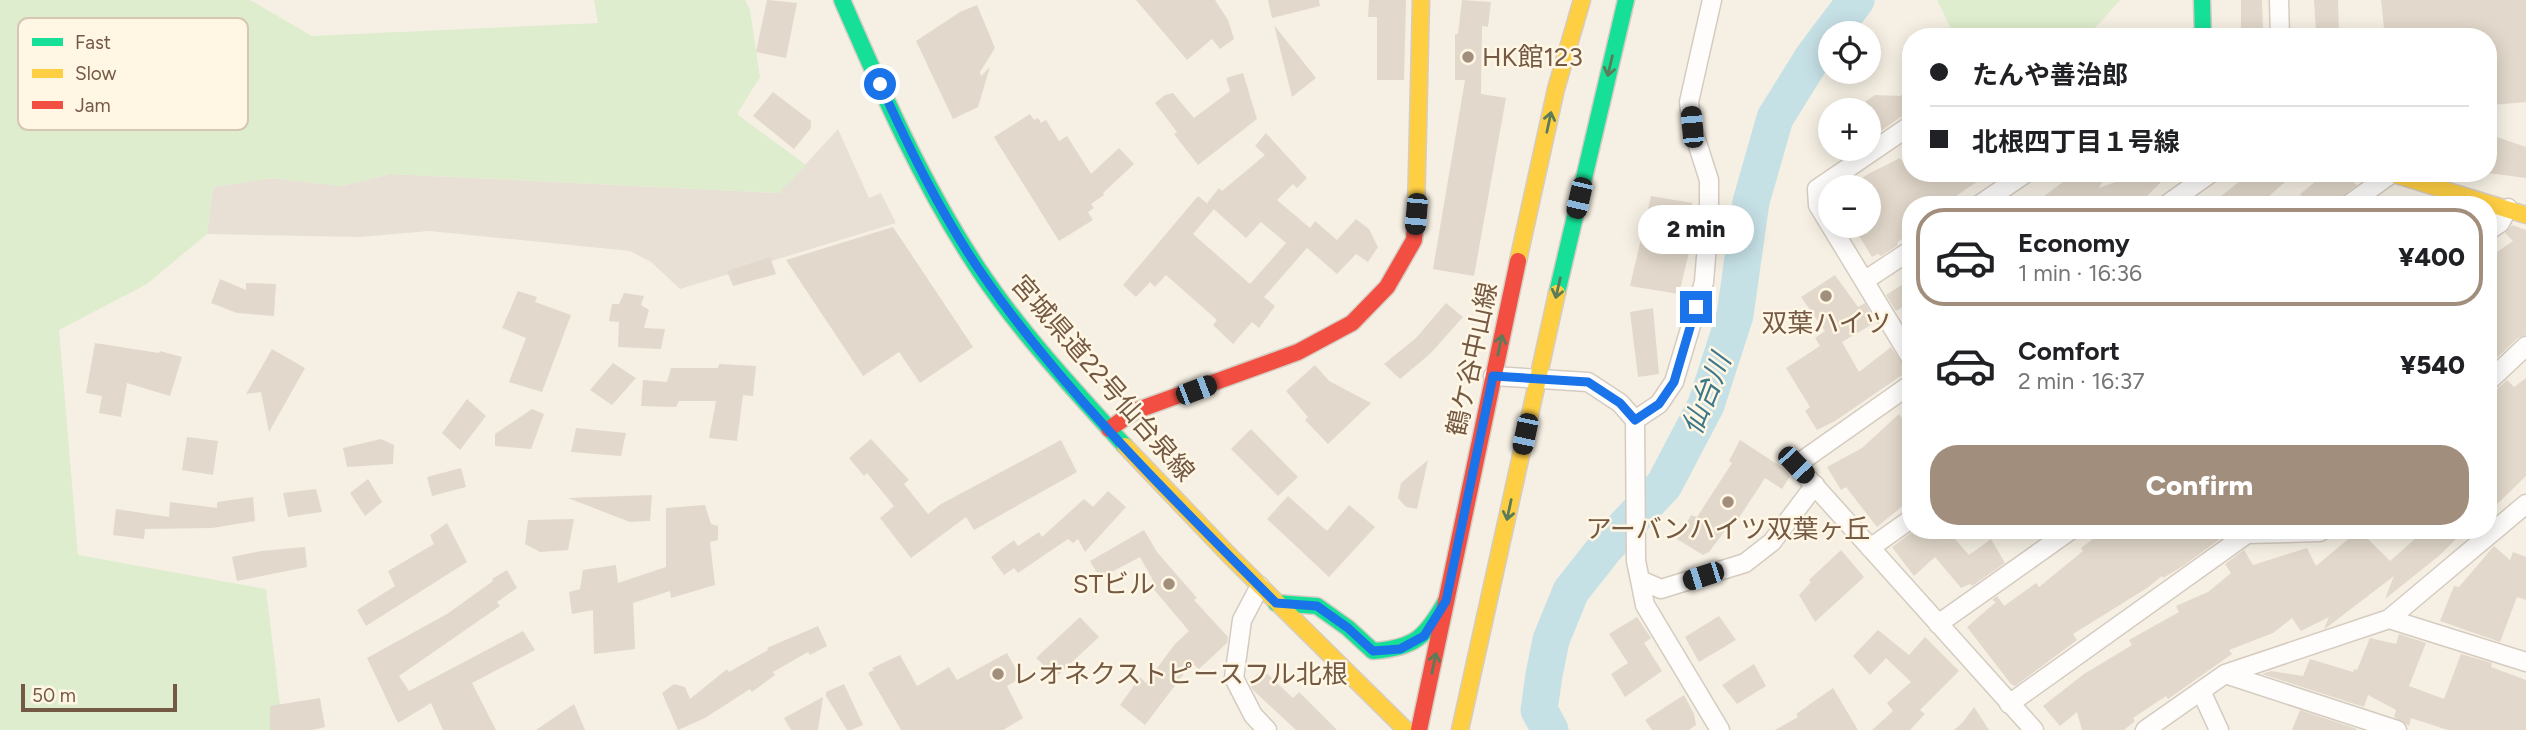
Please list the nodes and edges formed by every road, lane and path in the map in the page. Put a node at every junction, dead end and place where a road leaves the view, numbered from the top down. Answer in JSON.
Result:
{"nodes":[{"id":1,"x":842,"y":0,"type":"edge"},
{"id":2,"x":1421,"y":0,"type":"edge"},
{"id":3,"x":1582,"y":0,"type":"edge"},
{"id":4,"x":1626,"y":0,"type":"edge"},
{"id":5,"x":1712,"y":0,"type":"edge"},
{"id":6,"x":2202,"y":0,"type":"edge"},
{"id":7,"x":2279,"y":0,"type":"edge"},
{"id":8,"x":2203,"y":28,"type":"edge"},
{"id":9,"x":2280,"y":28,"type":"edge"},
{"id":10,"x":1902,"y":131,"type":"edge"},
{"id":11,"x":2013,"y":182,"type":"edge"},
{"id":12,"x":2198,"y":182,"type":"edge"},
{"id":13,"x":2378,"y":182,"type":"edge"},
{"id":14,"x":2420,"y":182,"type":"edge"},
{"id":15,"x":1992,"y":196,"type":"edge"},
{"id":16,"x":2179,"y":196,"type":"edge"},
{"id":17,"x":2360,"y":196,"type":"edge"},
{"id":18,"x":2468,"y":196,"type":"edge"},
{"id":19,"x":2497,"y":205,"type":"edge"},
{"id":20,"x":2508,"y":208,"type":"junction"},
{"id":21,"x":2526,"y":215,"type":"edge"},
{"id":22,"x":2497,"y":225,"type":"edge"},
{"id":23,"x":1902,"y":256,"type":"edge"},
{"id":24,"x":1864,"y":281,"type":"junction"},
{"id":25,"x":1902,"y":343,"type":"edge"},
{"id":26,"x":2526,"y":346,"type":"edge"},
{"id":27,"x":2497,"y":373,"type":"edge"},
{"id":28,"x":1493,"y":376,"type":"junction"},
{"id":29,"x":1536,"y":380,"type":"junction"},
{"id":30,"x":1902,"y":390,"type":"edge"},
{"id":31,"x":1635,"y":420,"type":"junction"},
{"id":32,"x":1109,"y":429,"type":"junction"},
{"id":33,"x":1815,"y":485,"type":"junction"},
{"id":34,"x":2526,"y":504,"type":"edge"},
{"id":35,"x":1902,"y":525,"type":"edge"},
{"id":36,"x":2497,"y":526,"type":"edge"},
{"id":37,"x":2058,"y":539,"type":"edge"},
{"id":38,"x":2240,"y":539,"type":"edge"},
{"id":39,"x":2480,"y":539,"type":"edge"},
{"id":40,"x":1870,"y":548,"type":"junction"},
{"id":41,"x":1640,"y":580,"type":"junction"},
{"id":42,"x":1260,"y":586,"type":"junction"},
{"id":43,"x":1446,"y":601,"type":"junction"},
{"id":44,"x":1276,"y":603,"type":"junction"},
{"id":45,"x":2389,"y":620,"type":"junction"},
{"id":46,"x":1938,"y":624,"type":"junction"},
{"id":47,"x":2526,"y":662,"type":"edge"},
{"id":48,"x":2225,"y":674,"type":"junction"},
{"id":49,"x":2202,"y":691,"type":"junction"},
{"id":50,"x":2009,"y":704,"type":"junction"},
{"id":51,"x":1267,"y":730,"type":"edge"},
{"id":52,"x":1406,"y":730,"type":"edge"},
{"id":53,"x":1419,"y":730,"type":"edge"},
{"id":54,"x":1460,"y":730,"type":"edge"},
{"id":55,"x":1720,"y":730,"type":"edge"},
{"id":56,"x":2034,"y":730,"type":"edge"},
{"id":57,"x":2145,"y":730,"type":"edge"},
{"id":58,"x":2219,"y":730,"type":"edge"},
{"id":59,"x":2397,"y":730,"type":"edge"}],
"edges":[{"from":1,"to":32,"type":"street","name":"宮城県道22号仙台泉線"},
{"from":2,"to":32,"type":"street"},
{"from":28,"to":3,"type":"street","name":"鶴ケ谷中山線","one_way":true},
{"from":4,"to":29,"type":"street","one_way":true},
{"from":5,"to":31,"type":"street"},
{"from":6,"to":8,"type":"street"},
{"from":7,"to":9,"type":"street"},
{"from":10,"to":24,"type":"street"},
{"from":11,"to":15,"type":"street"},
{"from":12,"to":16,"type":"street"},
{"from":13,"to":17,"type":"street"},
{"from":14,"to":18,"type":"street"},
{"from":19,"to":20,"type":"street"},
{"from":20,"to":21,"type":"street"},
{"from":20,"to":22,"type":"street"},
{"from":23,"to":24,"type":"street"},
{"from":24,"to":25,"type":"street"},
{"from":26,"to":27,"type":"street"},
{"from":28,"to":29,"type":"street"},
{"from":28,"to":43,"type":"street","name":"鶴ケ谷中山線"},
{"from":29,"to":31,"type":"street"},
{"from":29,"to":54,"type":"street","one_way":true},
{"from":30,"to":33,"type":"street"},
{"from":31,"to":41,"type":"street"},
{"from":32,"to":42,"type":"street","name":"宮城県道22号仙台泉線"},
{"from":33,"to":40,"type":"street"},
{"from":33,"to":41,"type":"street"},
{"from":34,"to":36,"type":"street"},
{"from":35,"to":40,"type":"street"},
{"from":37,"to":46,"type":"street"},
{"from":38,"to":50,"type":"street"},
{"from":39,"to":45,"type":"street"},
{"from":40,"to":46,"type":"street"},
{"from":41,"to":55,"type":"street"},
{"from":42,"to":44,"type":"street","name":"宮城県道22号仙台泉線"},
{"from":42,"to":51,"type":"street"},
{"from":43,"to":44,"type":"street"},
{"from":53,"to":43,"type":"street","name":"鶴ケ谷中山線","one_way":true},
{"from":44,"to":52,"type":"street","name":"宮城県道22号仙台泉線"},
{"from":45,"to":47,"type":"street"},
{"from":45,"to":48,"type":"street"},
{"from":46,"to":50,"type":"street"},
{"from":48,"to":49,"type":"street"},
{"from":48,"to":59,"type":"street"},
{"from":49,"to":57,"type":"street"},
{"from":49,"to":58,"type":"street"},
{"from":50,"to":56,"type":"street"}]}
